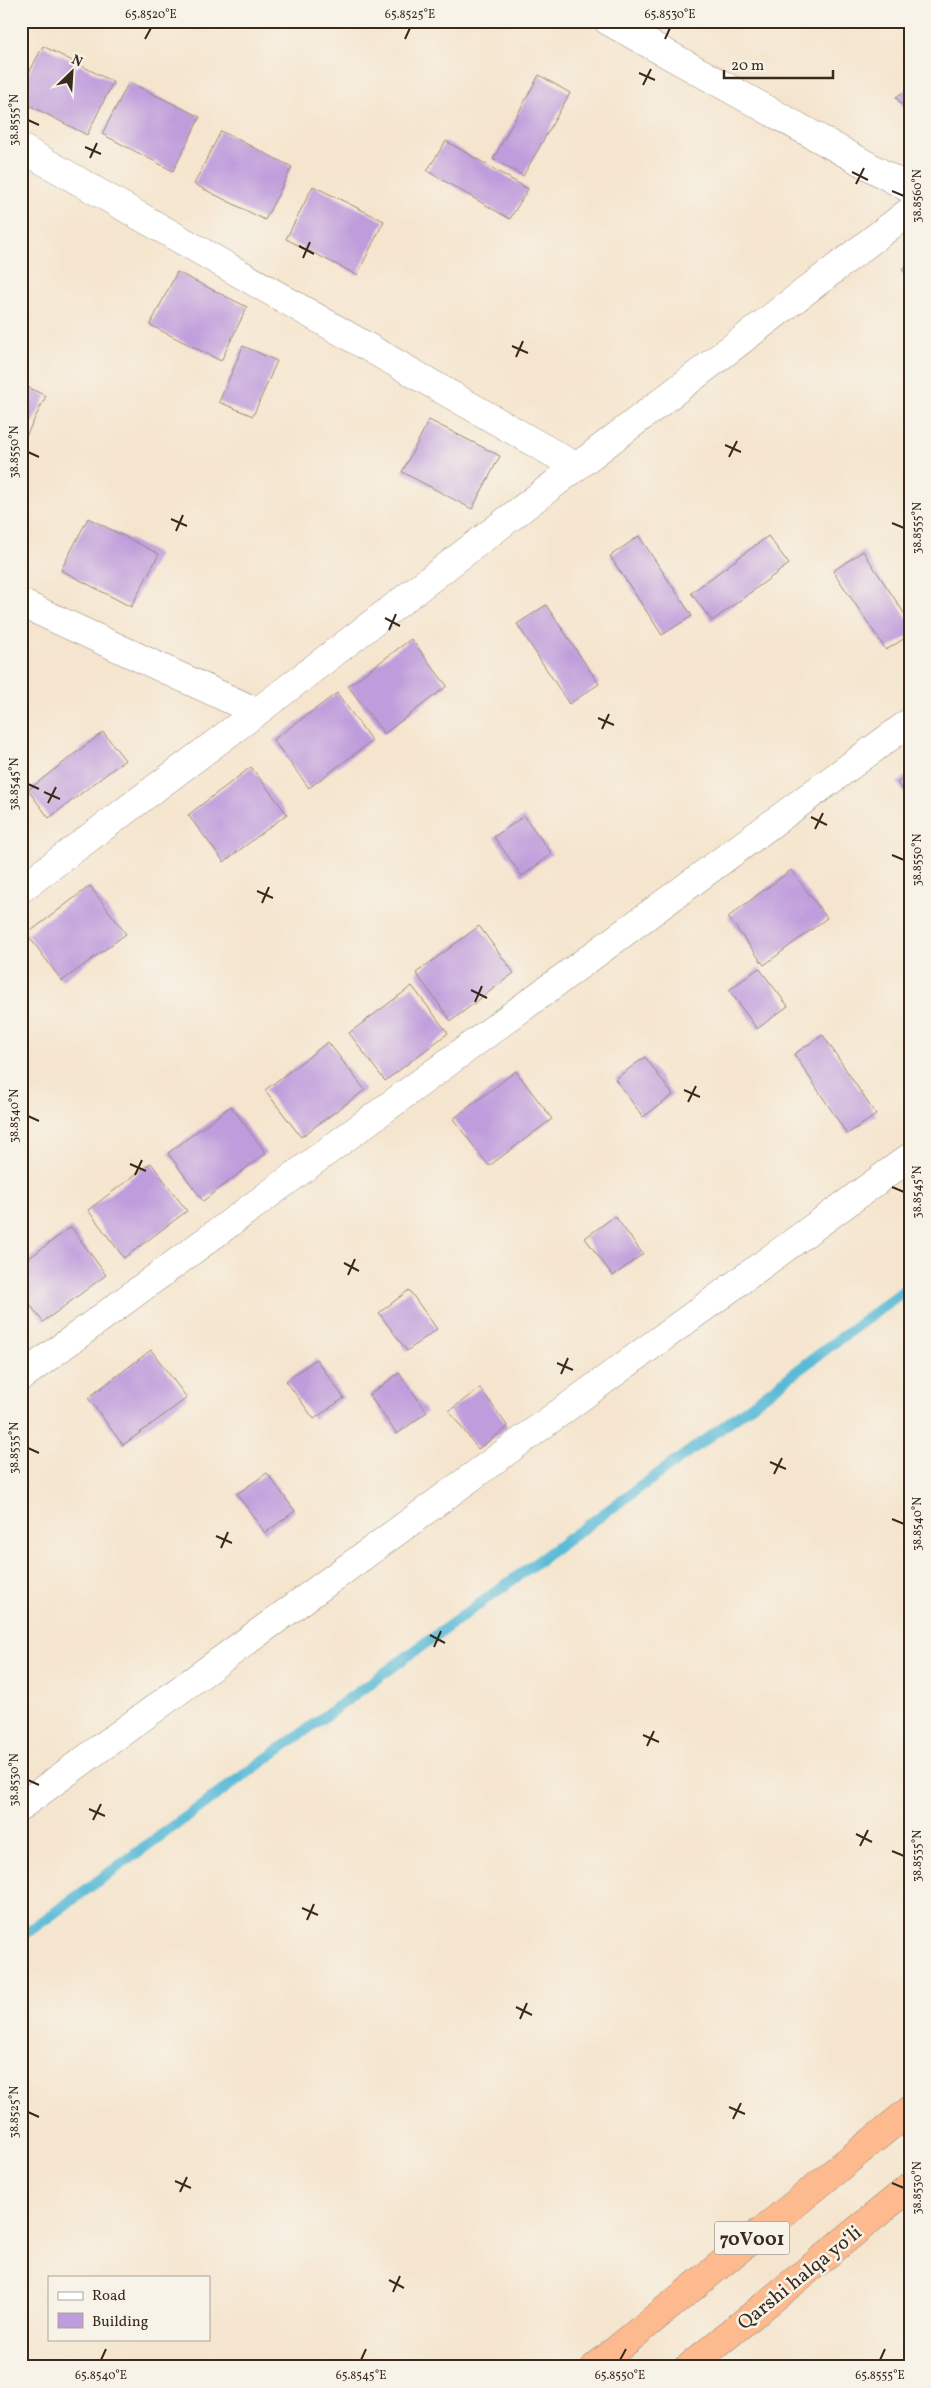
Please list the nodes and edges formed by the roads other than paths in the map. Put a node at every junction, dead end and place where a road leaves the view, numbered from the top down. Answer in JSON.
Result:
{"nodes":[{"id":1,"x":608,"y":21,"type":"edge"},
{"id":2,"x":21,"y":148,"type":"edge"},
{"id":3,"x":910,"y":189,"type":"edge"},
{"id":4,"x":910,"y":211,"type":"edge"},
{"id":5,"x":575,"y":466,"type":"junction"},
{"id":6,"x":21,"y":604,"type":"edge"},
{"id":7,"x":257,"y":712,"type":"junction"},
{"id":8,"x":910,"y":722,"type":"edge"},
{"id":9,"x":21,"y":889,"type":"edge"},
{"id":10,"x":910,"y":1157,"type":"edge"},
{"id":11,"x":21,"y":1376,"type":"edge"},
{"id":12,"x":21,"y":1806,"type":"edge"},
{"id":13,"x":910,"y":2110,"type":"edge"},
{"id":14,"x":910,"y":2187,"type":"edge"},
{"id":15,"x":595,"y":2367,"type":"edge"},
{"id":16,"x":689,"y":2367,"type":"edge"}],
"edges":[{"from":1,"to":3,"type":"street"},
{"from":2,"to":5,"type":"street"},
{"from":4,"to":5,"type":"street"},
{"from":5,"to":7,"type":"street"},
{"from":6,"to":7,"type":"street"},
{"from":7,"to":9,"type":"street"},
{"from":8,"to":11,"type":"street"},
{"from":10,"to":12,"type":"street"},
{"from":13,"to":15,"type":"highway","number":"70V001"},
{"from":14,"to":16,"type":"highway","name":"Qarshi halqa yoʻli","number":"70V001"}]}
